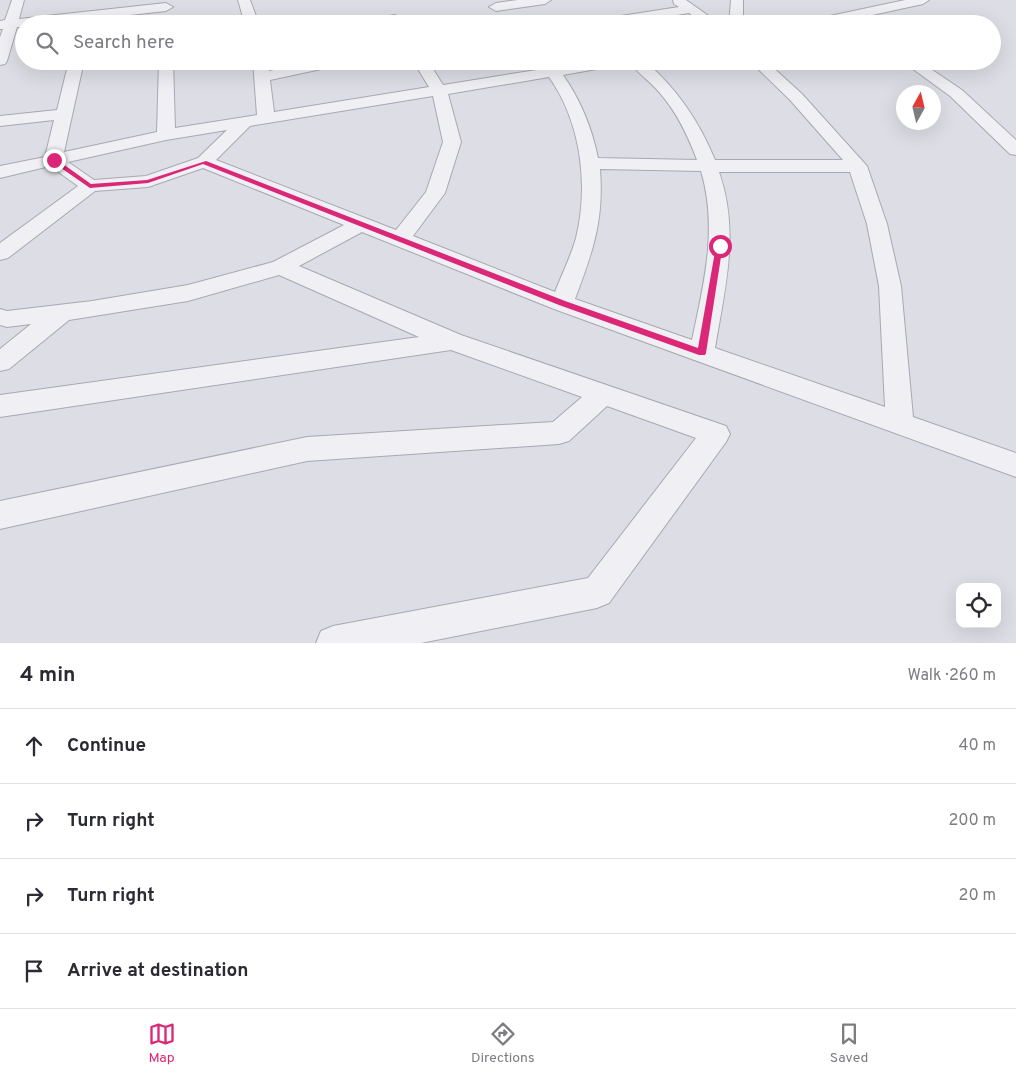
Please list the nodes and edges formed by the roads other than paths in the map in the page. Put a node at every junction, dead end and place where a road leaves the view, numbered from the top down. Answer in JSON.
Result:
{"nodes":[{"id":1,"x":18,"y":0,"type":"edge"},
{"id":2,"x":90,"y":0,"type":"edge"},
{"id":3,"x":244,"y":0,"type":"edge"},
{"id":4,"x":545,"y":0,"type":"edge"},
{"id":5,"x":678,"y":0,"type":"edge"},
{"id":6,"x":737,"y":0,"type":"edge"},
{"id":7,"x":923,"y":0,"type":"edge"},
{"id":8,"x":166,"y":3,"type":"edge"},
{"id":9,"x":899,"y":3,"type":"edge"},
{"id":10,"x":492,"y":4,"type":"edge"},
{"id":11,"x":388,"y":6,"type":"dead end"},
{"id":12,"x":692,"y":9,"type":"junction"},
{"id":13,"x":88,"y":15,"type":"edge"},
{"id":14,"x":107,"y":15,"type":"edge"},
{"id":15,"x":249,"y":15,"type":"edge"},
{"id":16,"x":392,"y":15,"type":"edge"},
{"id":17,"x":504,"y":15,"type":"edge"},
{"id":18,"x":653,"y":15,"type":"edge"},
{"id":19,"x":700,"y":15,"type":"edge"},
{"id":20,"x":736,"y":15,"type":"edge"},
{"id":21,"x":860,"y":15,"type":"edge"},
{"id":22,"x":6,"y":25,"type":"edge"},
{"id":23,"x":0,"y":61,"type":"edge"},
{"id":24,"x":75,"y":70,"type":"edge"},
{"id":25,"x":166,"y":70,"type":"edge"},
{"id":26,"x":261,"y":70,"type":"edge"},
{"id":27,"x":426,"y":70,"type":"edge"},
{"id":28,"x":537,"y":70,"type":"edge"},
{"id":29,"x":552,"y":70,"type":"edge"},
{"id":30,"x":646,"y":70,"type":"edge"},
{"id":31,"x":767,"y":70,"type":"edge"},
{"id":32,"x":922,"y":70,"type":"edge"},
{"id":33,"x":440,"y":92,"type":"junction"},
{"id":34,"x":65,"y":114,"type":"junction"},
{"id":35,"x":266,"y":120,"type":"junction"},
{"id":36,"x":0,"y":121,"type":"edge"},
{"id":37,"x":244,"y":123,"type":"junction"},
{"id":38,"x":166,"y":135,"type":"junction"},
{"id":39,"x":1016,"y":150,"type":"edge"},
{"id":40,"x":54,"y":160,"type":"junction"},
{"id":41,"x":204,"y":162,"type":"junction"},
{"id":42,"x":590,"y":163,"type":"junction"},
{"id":43,"x":709,"y":166,"type":"junction"},
{"id":44,"x":858,"y":166,"type":"junction"},
{"id":45,"x":0,"y":172,"type":"edge"},
{"id":46,"x":90,"y":186,"type":"junction"},
{"id":47,"x":361,"y":224,"type":"junction"},
{"id":48,"x":400,"y":239,"type":"junction"},
{"id":49,"x":0,"y":253,"type":"edge"},
{"id":50,"x":281,"y":267,"type":"junction"},
{"id":51,"x":562,"y":303,"type":"junction"},
{"id":52,"x":62,"y":313,"type":"junction"},
{"id":53,"x":0,"y":317,"type":"edge"},
{"id":54,"x":452,"y":341,"type":"junction"},
{"id":55,"x":702,"y":353,"type":"junction"},
{"id":56,"x":0,"y":362,"type":"edge"},
{"id":57,"x":603,"y":394,"type":"junction"},
{"id":58,"x":0,"y":406,"type":"edge"},
{"id":59,"x":900,"y":424,"type":"junction"},
{"id":60,"x":1016,"y":465,"type":"edge"},
{"id":61,"x":0,"y":516,"type":"edge"},
{"id":62,"x":333,"y":643,"type":"edge"}],
"edges":[{"from":1,"to":22,"type":"street"},
{"from":2,"to":13,"type":"street"},
{"from":3,"to":15,"type":"street"},
{"from":4,"to":10,"type":"street"},
{"from":5,"to":12,"type":"street"},
{"from":6,"to":20,"type":"street"},
{"from":7,"to":9,"type":"street"},
{"from":8,"to":14,"type":"street"},
{"from":9,"to":21,"type":"street"},
{"from":10,"to":17,"type":"street"},
{"from":11,"to":16,"type":"street"},
{"from":12,"to":18,"type":"street"},
{"from":12,"to":19,"type":"street"},
{"from":22,"to":23,"type":"street"},
{"from":24,"to":34,"type":"street"},
{"from":25,"to":38,"type":"street"},
{"from":26,"to":35,"type":"street"},
{"from":27,"to":33,"type":"street"},
{"from":28,"to":33,"type":"street"},
{"from":29,"to":42,"type":"street"},
{"from":30,"to":43,"type":"street"},
{"from":31,"to":44,"type":"street"},
{"from":32,"to":39,"type":"street"},
{"from":33,"to":35,"type":"street"},
{"from":33,"to":48,"type":"street"},
{"from":34,"to":36,"type":"street"},
{"from":34,"to":40,"type":"street"},
{"from":35,"to":37,"type":"street"},
{"from":37,"to":38,"type":"street"},
{"from":37,"to":41,"type":"street"},
{"from":38,"to":40,"type":"street"},
{"from":40,"to":45,"type":"street"},
{"from":40,"to":46,"type":"street"},
{"from":41,"to":46,"type":"street"},
{"from":41,"to":47,"type":"street"},
{"from":42,"to":43,"type":"street"},
{"from":42,"to":51,"type":"street"},
{"from":43,"to":44,"type":"street"},
{"from":43,"to":55,"type":"street"},
{"from":44,"to":59,"type":"street"},
{"from":46,"to":49,"type":"street"},
{"from":47,"to":48,"type":"street"},
{"from":47,"to":50,"type":"street"},
{"from":48,"to":51,"type":"street"},
{"from":50,"to":52,"type":"street"},
{"from":50,"to":54,"type":"street"},
{"from":51,"to":55,"type":"street"},
{"from":52,"to":53,"type":"street"},
{"from":52,"to":56,"type":"street"},
{"from":54,"to":57,"type":"street"},
{"from":54,"to":58,"type":"street"},
{"from":55,"to":59,"type":"street"},
{"from":57,"to":61,"type":"street"},
{"from":57,"to":62,"type":"street"},
{"from":59,"to":60,"type":"street"}]}
